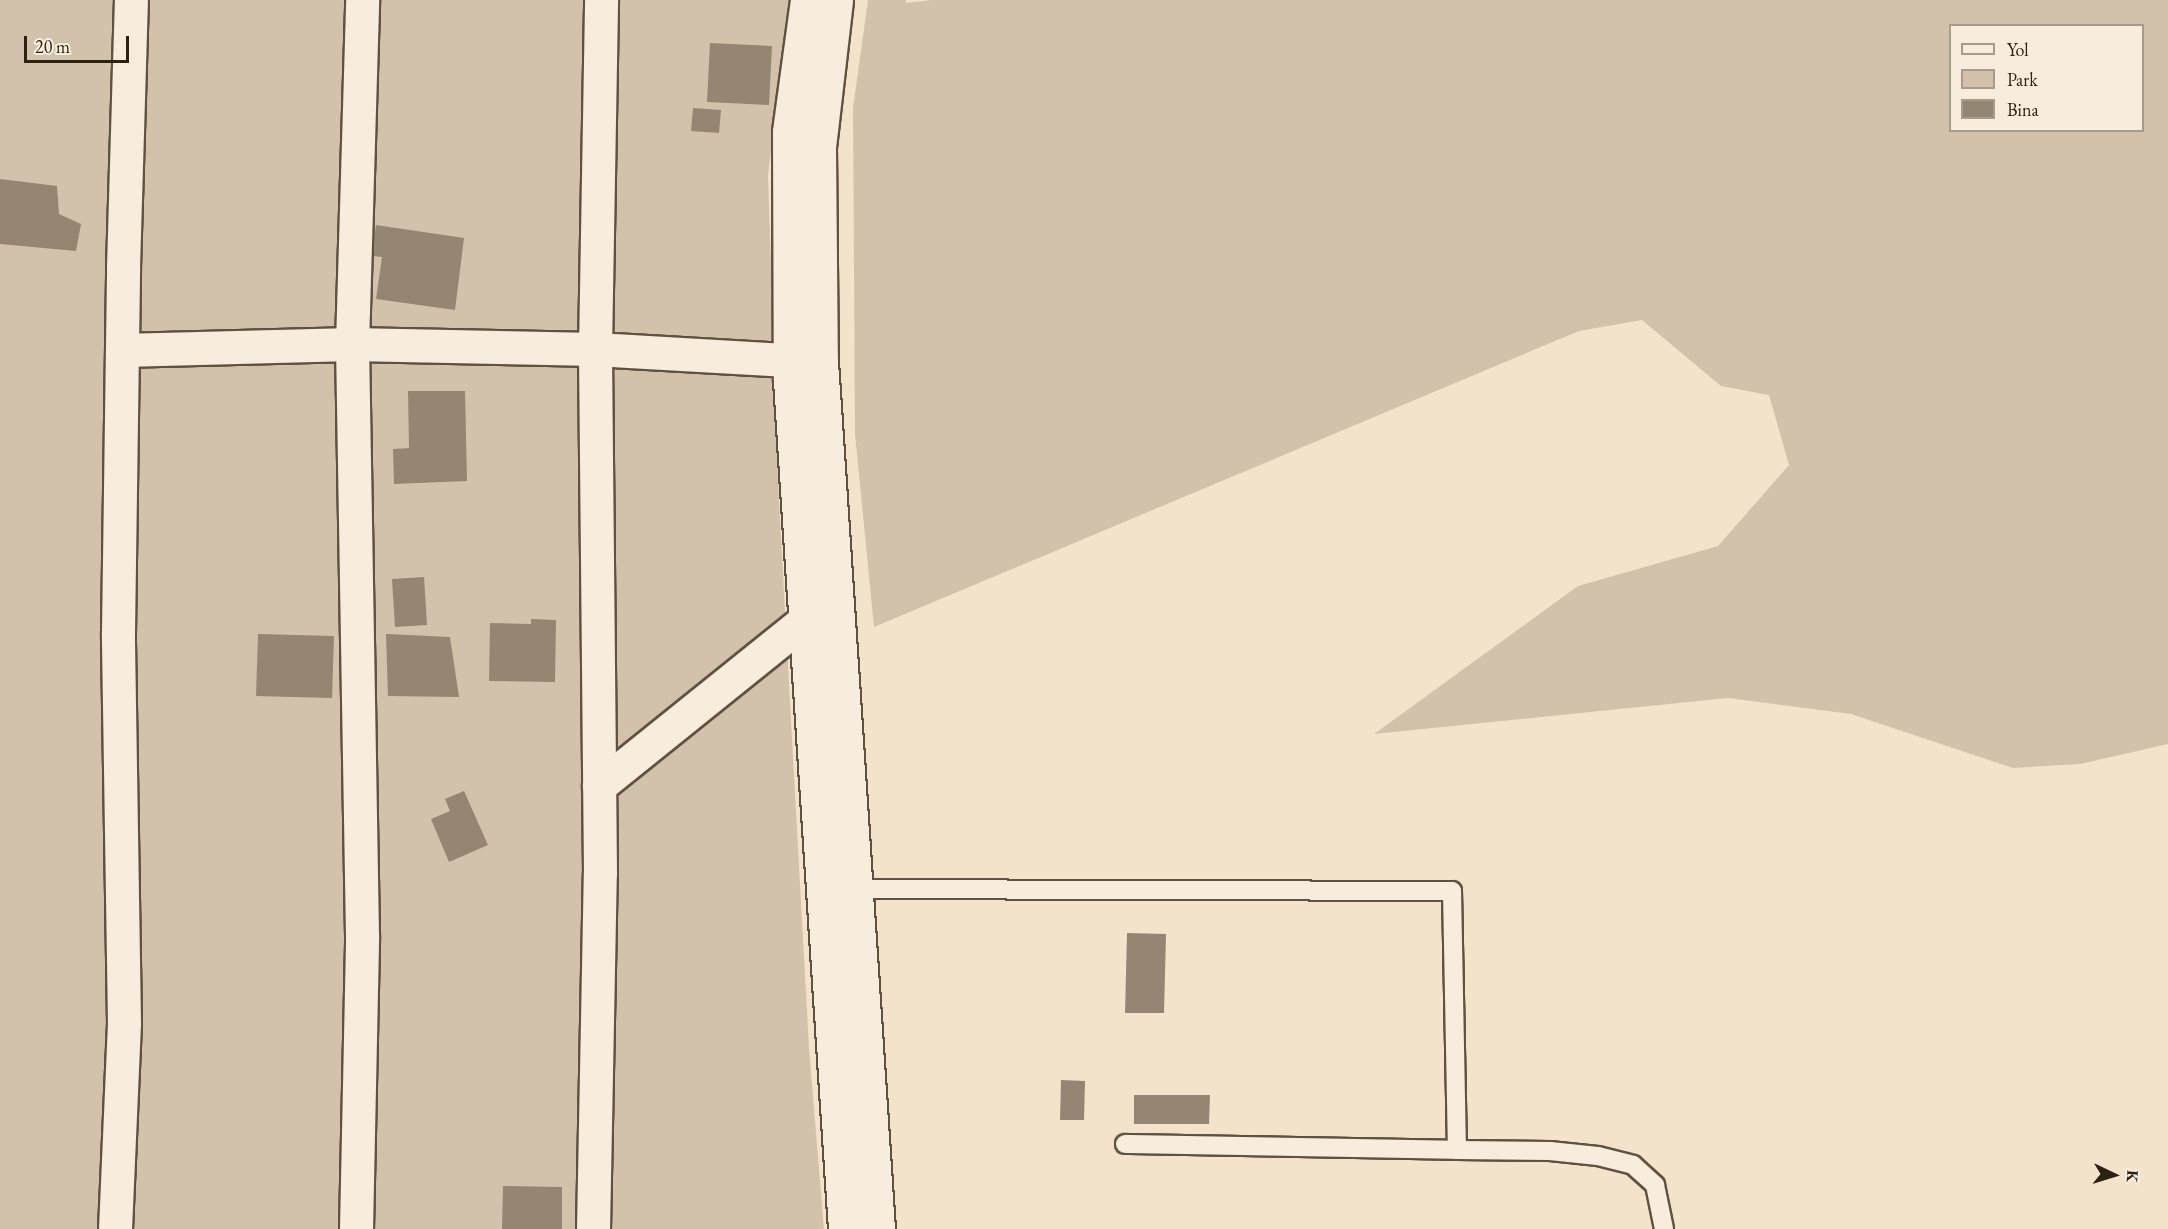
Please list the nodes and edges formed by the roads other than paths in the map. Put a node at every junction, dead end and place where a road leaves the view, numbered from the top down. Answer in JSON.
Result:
{"nodes":[{"id":1,"x":131,"y":0,"type":"edge"},
{"id":2,"x":362,"y":0,"type":"edge"},
{"id":3,"x":601,"y":0,"type":"edge"},
{"id":4,"x":807,"y":0,"type":"edge"},
{"id":5,"x":836,"y":0,"type":"edge"},
{"id":6,"x":352,"y":344,"type":"junction"},
{"id":7,"x":595,"y":349,"type":"junction"},
{"id":8,"x":122,"y":350,"type":"junction"},
{"id":9,"x":805,"y":361,"type":"junction"},
{"id":10,"x":835,"y":596,"type":"junction"},
{"id":11,"x":805,"y":620,"type":"junction"},
{"id":12,"x":600,"y":786,"type":"junction"},
{"id":13,"x":855,"y":889,"type":"junction"},
{"id":14,"x":1125,"y":1144,"type":"dead end"},
{"id":15,"x":1457,"y":1150,"type":"junction"},
{"id":16,"x":115,"y":1229,"type":"edge"},
{"id":17,"x":356,"y":1229,"type":"edge"},
{"id":18,"x":592,"y":1229,"type":"edge"},
{"id":19,"x":845,"y":1229,"type":"edge"},
{"id":20,"x":878,"y":1229,"type":"edge"},
{"id":21,"x":1664,"y":1229,"type":"edge"}],
"edges":[{"from":1,"to":8,"type":"street"},
{"from":2,"to":6,"type":"street"},
{"from":3,"to":7,"type":"street"},
{"from":4,"to":9,"type":"street"},
{"from":5,"to":9,"type":"street"},
{"from":6,"to":7,"type":"street"},
{"from":6,"to":8,"type":"street"},
{"from":6,"to":17,"type":"street"},
{"from":7,"to":9,"type":"street"},
{"from":7,"to":12,"type":"street"},
{"from":8,"to":16,"type":"street"},
{"from":9,"to":10,"type":"street"},
{"from":9,"to":11,"type":"street"},
{"from":10,"to":11,"type":"street"},
{"from":10,"to":13,"type":"street"},
{"from":11,"to":12,"type":"street"},
{"from":11,"to":19,"type":"street"},
{"from":12,"to":18,"type":"street"},
{"from":13,"to":15,"type":"lane"},
{"from":13,"to":20,"type":"street"},
{"from":14,"to":15,"type":"lane"},
{"from":15,"to":21,"type":"lane"}]}
